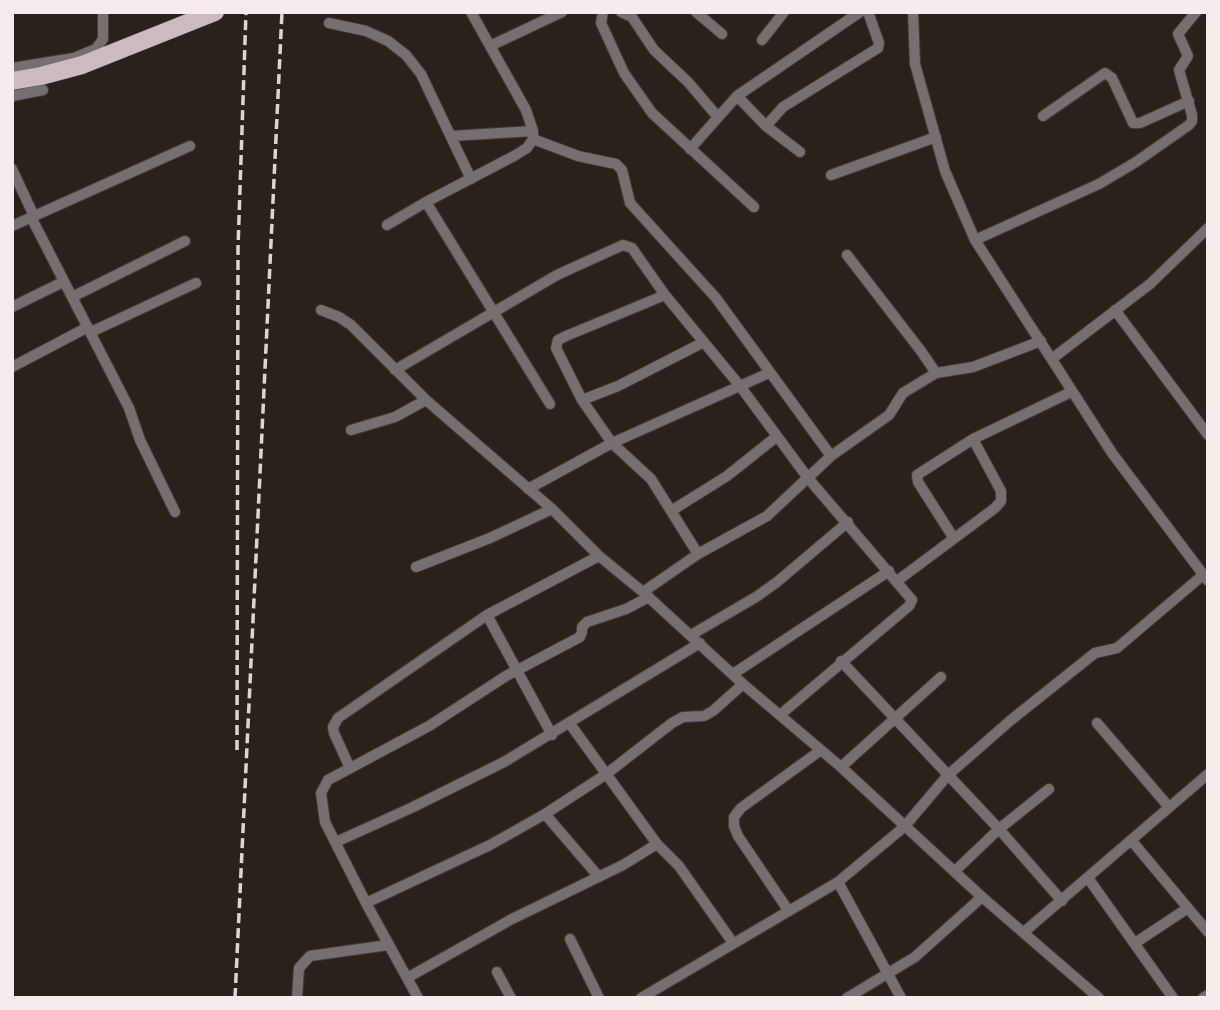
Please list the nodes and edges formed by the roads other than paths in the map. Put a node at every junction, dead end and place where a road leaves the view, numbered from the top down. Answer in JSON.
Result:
{"nodes":[{"id":1,"x":103,"y":12,"type":"edge"},
{"id":2,"x":215,"y":12,"type":"edge"},
{"id":3,"x":471,"y":12,"type":"edge"},
{"id":4,"x":562,"y":12,"type":"edge"},
{"id":5,"x":603,"y":12,"type":"edge"},
{"id":6,"x":621,"y":12,"type":"edge"},
{"id":7,"x":696,"y":12,"type":"edge"},
{"id":8,"x":784,"y":12,"type":"edge"},
{"id":9,"x":860,"y":12,"type":"edge"},
{"id":10,"x":868,"y":12,"type":"edge"},
{"id":11,"x":913,"y":12,"type":"edge"},
{"id":12,"x":1196,"y":12,"type":"edge"},
{"id":13,"x":329,"y":23,"type":"dead end"},
{"id":14,"x":722,"y":34,"type":"dead end"},
{"id":15,"x":762,"y":40,"type":"dead end"},
{"id":16,"x":490,"y":46,"type":"junction"},
{"id":17,"x":12,"y":68,"type":"edge"},
{"id":18,"x":12,"y":81,"type":"edge"},
{"id":19,"x":43,"y":90,"type":"dead end"},
{"id":20,"x":12,"y":96,"type":"edge"},
{"id":21,"x":737,"y":96,"type":"junction"},
{"id":22,"x":1189,"y":101,"type":"junction"},
{"id":23,"x":717,"y":116,"type":"junction"},
{"id":24,"x":1043,"y":116,"type":"dead end"},
{"id":25,"x":766,"y":126,"type":"junction"},
{"id":26,"x":533,"y":135,"type":"junction"},
{"id":27,"x":452,"y":136,"type":"junction"},
{"id":28,"x":936,"y":137,"type":"junction"},
{"id":29,"x":190,"y":146,"type":"dead end"},
{"id":30,"x":690,"y":149,"type":"junction"},
{"id":31,"x":800,"y":152,"type":"dead end"},
{"id":32,"x":12,"y":169,"type":"edge"},
{"id":33,"x":831,"y":175,"type":"dead end"},
{"id":34,"x":471,"y":178,"type":"junction"},
{"id":35,"x":16,"y":188,"type":"edge"},
{"id":36,"x":426,"y":202,"type":"junction"},
{"id":37,"x":754,"y":207,"type":"dead end"},
{"id":38,"x":32,"y":217,"type":"junction"},
{"id":39,"x":387,"y":225,"type":"dead end"},
{"id":40,"x":12,"y":226,"type":"edge"},
{"id":41,"x":1208,"y":228,"type":"edge"},
{"id":42,"x":975,"y":240,"type":"junction"},
{"id":43,"x":186,"y":241,"type":"dead end"},
{"id":44,"x":847,"y":255,"type":"dead end"},
{"id":45,"x":63,"y":282,"type":"junction"},
{"id":46,"x":196,"y":283,"type":"dead end"},
{"id":47,"x":665,"y":295,"type":"junction"},
{"id":48,"x":72,"y":297,"type":"junction"},
{"id":49,"x":12,"y":307,"type":"edge"},
{"id":50,"x":321,"y":310,"type":"dead end"},
{"id":51,"x":1115,"y":310,"type":"junction"},
{"id":52,"x":494,"y":313,"type":"junction"},
{"id":53,"x":89,"y":330,"type":"junction"},
{"id":54,"x":1041,"y":341,"type":"junction"},
{"id":55,"x":704,"y":342,"type":"junction"},
{"id":56,"x":1053,"y":358,"type":"junction"},
{"id":57,"x":12,"y":367,"type":"edge"},
{"id":58,"x":395,"y":370,"type":"junction"},
{"id":59,"x":769,"y":373,"type":"junction"},
{"id":60,"x":936,"y":373,"type":"junction"},
{"id":61,"x":740,"y":386,"type":"junction"},
{"id":62,"x":1071,"y":392,"type":"junction"},
{"id":63,"x":426,"y":400,"type":"junction"},
{"id":64,"x":582,"y":400,"type":"junction"},
{"id":65,"x":551,"y":404,"type":"dead end"},
{"id":66,"x":351,"y":430,"type":"dead end"},
{"id":67,"x":1208,"y":435,"type":"edge"},
{"id":68,"x":776,"y":437,"type":"junction"},
{"id":69,"x":973,"y":439,"type":"junction"},
{"id":70,"x":612,"y":443,"type":"junction"},
{"id":71,"x":831,"y":456,"type":"junction"},
{"id":72,"x":808,"y":478,"type":"junction"},
{"id":73,"x":528,"y":489,"type":"junction"},
{"id":74,"x":552,"y":509,"type":"junction"},
{"id":75,"x":671,"y":511,"type":"junction"},
{"id":76,"x":175,"y":512,"type":"dead end"},
{"id":77,"x":848,"y":522,"type":"junction"},
{"id":78,"x":953,"y":537,"type":"junction"},
{"id":79,"x":698,"y":554,"type":"junction"},
{"id":80,"x":599,"y":556,"type":"junction"},
{"id":81,"x":416,"y":567,"type":"dead end"},
{"id":82,"x":889,"y":571,"type":"junction"},
{"id":83,"x":1205,"y":578,"type":"edge"},
{"id":84,"x":897,"y":581,"type":"junction"},
{"id":85,"x":646,"y":595,"type":"junction"},
{"id":86,"x":487,"y":615,"type":"junction"},
{"id":87,"x":691,"y":635,"type":"junction"},
{"id":88,"x":700,"y":643,"type":"junction"},
{"id":89,"x":841,"y":662,"type":"junction"},
{"id":90,"x":517,"y":670,"type":"junction"},
{"id":91,"x":733,"y":674,"type":"junction"},
{"id":92,"x":941,"y":677,"type":"dead end"},
{"id":93,"x":743,"y":684,"type":"junction"},
{"id":94,"x":780,"y":715,"type":"junction"},
{"id":95,"x":894,"y":718,"type":"junction"},
{"id":96,"x":1097,"y":723,"type":"dead end"},
{"id":97,"x":570,"y":724,"type":"junction"},
{"id":98,"x":552,"y":735,"type":"junction"},
{"id":99,"x":821,"y":750,"type":"junction"},
{"id":100,"x":841,"y":767,"type":"junction"},
{"id":101,"x":350,"y":768,"type":"junction"},
{"id":102,"x":1208,"y":774,"type":"edge"},
{"id":103,"x":605,"y":775,"type":"junction"},
{"id":104,"x":948,"y":775,"type":"junction"},
{"id":105,"x":1049,"y":789,"type":"dead end"},
{"id":106,"x":1169,"y":807,"type":"junction"},
{"id":107,"x":545,"y":814,"type":"junction"},
{"id":108,"x":908,"y":822,"type":"junction"},
{"id":109,"x":999,"y":829,"type":"junction"},
{"id":110,"x":1131,"y":840,"type":"junction"},
{"id":111,"x":336,"y":842,"type":"junction"},
{"id":112,"x":657,"y":844,"type":"junction"},
{"id":113,"x":956,"y":870,"type":"junction"},
{"id":114,"x":598,"y":877,"type":"junction"},
{"id":115,"x":1088,"y":878,"type":"junction"},
{"id":116,"x":838,"y":882,"type":"junction"},
{"id":117,"x":982,"y":897,"type":"junction"},
{"id":118,"x":1062,"y":901,"type":"junction"},
{"id":119,"x":366,"y":903,"type":"junction"},
{"id":120,"x":1188,"y":908,"type":"junction"},
{"id":121,"x":789,"y":910,"type":"junction"},
{"id":122,"x":1024,"y":932,"type":"junction"},
{"id":123,"x":1208,"y":932,"type":"edge"},
{"id":124,"x":570,"y":939,"type":"dead end"},
{"id":125,"x":733,"y":943,"type":"junction"},
{"id":126,"x":1135,"y":943,"type":"junction"},
{"id":127,"x":388,"y":945,"type":"junction"},
{"id":128,"x":497,"y":972,"type":"dead end"},
{"id":129,"x":887,"y":975,"type":"junction"},
{"id":130,"x":407,"y":978,"type":"junction"},
{"id":131,"x":1208,"y":995,"type":"edge"},
{"id":132,"x":297,"y":998,"type":"edge"},
{"id":133,"x":418,"y":998,"type":"edge"},
{"id":134,"x":510,"y":998,"type":"edge"},
{"id":135,"x":599,"y":998,"type":"edge"},
{"id":136,"x":641,"y":998,"type":"edge"},
{"id":137,"x":848,"y":998,"type":"edge"},
{"id":138,"x":901,"y":998,"type":"edge"},
{"id":139,"x":1099,"y":998,"type":"edge"},
{"id":140,"x":1173,"y":998,"type":"edge"},
{"id":141,"x":1203,"y":998,"type":"edge"}],
"edges":[{"from":1,"to":17,"type":"street"},
{"from":2,"to":18,"type":"main road"},
{"from":3,"to":16,"type":"street"},
{"from":4,"to":16,"type":"street"},
{"from":5,"to":30,"type":"street"},
{"from":6,"to":23,"type":"street"},
{"from":7,"to":14,"type":"street"},
{"from":8,"to":15,"type":"street"},
{"from":9,"to":21,"type":"street"},
{"from":10,"to":25,"type":"street"},
{"from":11,"to":28,"type":"street"},
{"from":12,"to":22,"type":"street"},
{"from":13,"to":27,"type":"street"},
{"from":16,"to":26,"type":"street"},
{"from":19,"to":20,"type":"street"},
{"from":21,"to":23,"type":"street"},
{"from":21,"to":25,"type":"street"},
{"from":22,"to":24,"type":"street"},
{"from":22,"to":42,"type":"street"},
{"from":23,"to":30,"type":"street"},
{"from":25,"to":31,"type":"street"},
{"from":26,"to":27,"type":"street"},
{"from":26,"to":34,"type":"street"},
{"from":26,"to":59,"type":"street"},
{"from":27,"to":34,"type":"street"},
{"from":28,"to":33,"type":"street"},
{"from":28,"to":42,"type":"street"},
{"from":29,"to":38,"type":"street"},
{"from":30,"to":37,"type":"street"},
{"from":32,"to":35,"type":"street"},
{"from":34,"to":36,"type":"street"},
{"from":35,"to":38,"type":"street"},
{"from":36,"to":39,"type":"street"},
{"from":36,"to":52,"type":"street"},
{"from":38,"to":40,"type":"street"},
{"from":38,"to":45,"type":"street"},
{"from":41,"to":51,"type":"street"},
{"from":42,"to":54,"type":"street"},
{"from":43,"to":48,"type":"street"},
{"from":44,"to":60,"type":"street"},
{"from":45,"to":48,"type":"street"},
{"from":45,"to":49,"type":"street"},
{"from":46,"to":53,"type":"street"},
{"from":47,"to":52,"type":"street"},
{"from":47,"to":55,"type":"street"},
{"from":47,"to":64,"type":"street"},
{"from":48,"to":53,"type":"street"},
{"from":50,"to":58,"type":"street"},
{"from":51,"to":56,"type":"street"},
{"from":51,"to":67,"type":"street"},
{"from":52,"to":58,"type":"street"},
{"from":52,"to":65,"type":"street"},
{"from":53,"to":57,"type":"street"},
{"from":53,"to":76,"type":"street"},
{"from":54,"to":56,"type":"street"},
{"from":54,"to":60,"type":"street"},
{"from":55,"to":61,"type":"street"},
{"from":55,"to":64,"type":"street"},
{"from":56,"to":62,"type":"street"},
{"from":58,"to":63,"type":"street"},
{"from":59,"to":61,"type":"street"},
{"from":59,"to":71,"type":"street"},
{"from":60,"to":71,"type":"street"},
{"from":61,"to":68,"type":"street"},
{"from":61,"to":70,"type":"street"},
{"from":62,"to":69,"type":"street"},
{"from":62,"to":83,"type":"street"},
{"from":63,"to":66,"type":"street"},
{"from":63,"to":73,"type":"street"},
{"from":64,"to":70,"type":"street"},
{"from":68,"to":72,"type":"street"},
{"from":68,"to":75,"type":"street"},
{"from":69,"to":78,"type":"street"},
{"from":69,"to":78,"type":"street"},
{"from":70,"to":73,"type":"street"},
{"from":70,"to":75,"type":"street"},
{"from":71,"to":72,"type":"street"},
{"from":72,"to":77,"type":"street"},
{"from":72,"to":79,"type":"street"},
{"from":73,"to":74,"type":"street"},
{"from":74,"to":80,"type":"street"},
{"from":74,"to":81,"type":"street"},
{"from":75,"to":79,"type":"street"},
{"from":77,"to":82,"type":"street"},
{"from":77,"to":87,"type":"street"},
{"from":78,"to":84,"type":"street"},
{"from":79,"to":85,"type":"street"},
{"from":80,"to":85,"type":"street"},
{"from":80,"to":86,"type":"street"},
{"from":82,"to":84,"type":"street"},
{"from":82,"to":91,"type":"street"},
{"from":83,"to":104,"type":"street"},
{"from":84,"to":89,"type":"street"},
{"from":85,"to":87,"type":"street"},
{"from":85,"to":90,"type":"street"},
{"from":86,"to":90,"type":"street"},
{"from":86,"to":101,"type":"street"},
{"from":87,"to":88,"type":"street"},
{"from":88,"to":91,"type":"street"},
{"from":88,"to":97,"type":"street"},
{"from":89,"to":94,"type":"street"},
{"from":89,"to":95,"type":"street"},
{"from":90,"to":98,"type":"street"},
{"from":90,"to":101,"type":"street"},
{"from":91,"to":93,"type":"street"},
{"from":92,"to":95,"type":"street"},
{"from":93,"to":94,"type":"street"},
{"from":93,"to":103,"type":"street"},
{"from":94,"to":99,"type":"street"},
{"from":95,"to":100,"type":"street"},
{"from":95,"to":104,"type":"street"},
{"from":96,"to":106,"type":"street"},
{"from":97,"to":98,"type":"street"},
{"from":97,"to":103,"type":"street"},
{"from":98,"to":111,"type":"street"},
{"from":99,"to":100,"type":"street"},
{"from":99,"to":121,"type":"street"},
{"from":100,"to":108,"type":"street"},
{"from":101,"to":111,"type":"street"},
{"from":102,"to":106,"type":"street"},
{"from":103,"to":107,"type":"street"},
{"from":103,"to":112,"type":"street"},
{"from":104,"to":108,"type":"street"},
{"from":104,"to":109,"type":"street"},
{"from":105,"to":109,"type":"street"},
{"from":106,"to":110,"type":"street"},
{"from":107,"to":114,"type":"street"},
{"from":107,"to":119,"type":"street"},
{"from":108,"to":113,"type":"street"},
{"from":108,"to":116,"type":"street"},
{"from":109,"to":113,"type":"street"},
{"from":109,"to":118,"type":"street"},
{"from":110,"to":115,"type":"street"},
{"from":110,"to":120,"type":"street"},
{"from":111,"to":119,"type":"street"},
{"from":112,"to":114,"type":"street"},
{"from":112,"to":125,"type":"street"},
{"from":113,"to":117,"type":"street"},
{"from":114,"to":130,"type":"street"},
{"from":115,"to":118,"type":"street"},
{"from":115,"to":126,"type":"street"},
{"from":116,"to":121,"type":"street"},
{"from":116,"to":129,"type":"street"},
{"from":117,"to":122,"type":"street"},
{"from":117,"to":129,"type":"street"},
{"from":118,"to":122,"type":"street"},
{"from":119,"to":127,"type":"street"},
{"from":120,"to":123,"type":"street"},
{"from":120,"to":126,"type":"street"},
{"from":121,"to":125,"type":"street"},
{"from":122,"to":139,"type":"street"},
{"from":124,"to":135,"type":"street"},
{"from":125,"to":136,"type":"street"},
{"from":126,"to":140,"type":"street"},
{"from":127,"to":130,"type":"street"},
{"from":127,"to":132,"type":"street"},
{"from":128,"to":134,"type":"street"},
{"from":129,"to":137,"type":"street"},
{"from":129,"to":138,"type":"street"},
{"from":130,"to":133,"type":"street"},
{"from":131,"to":141,"type":"street"}]}
